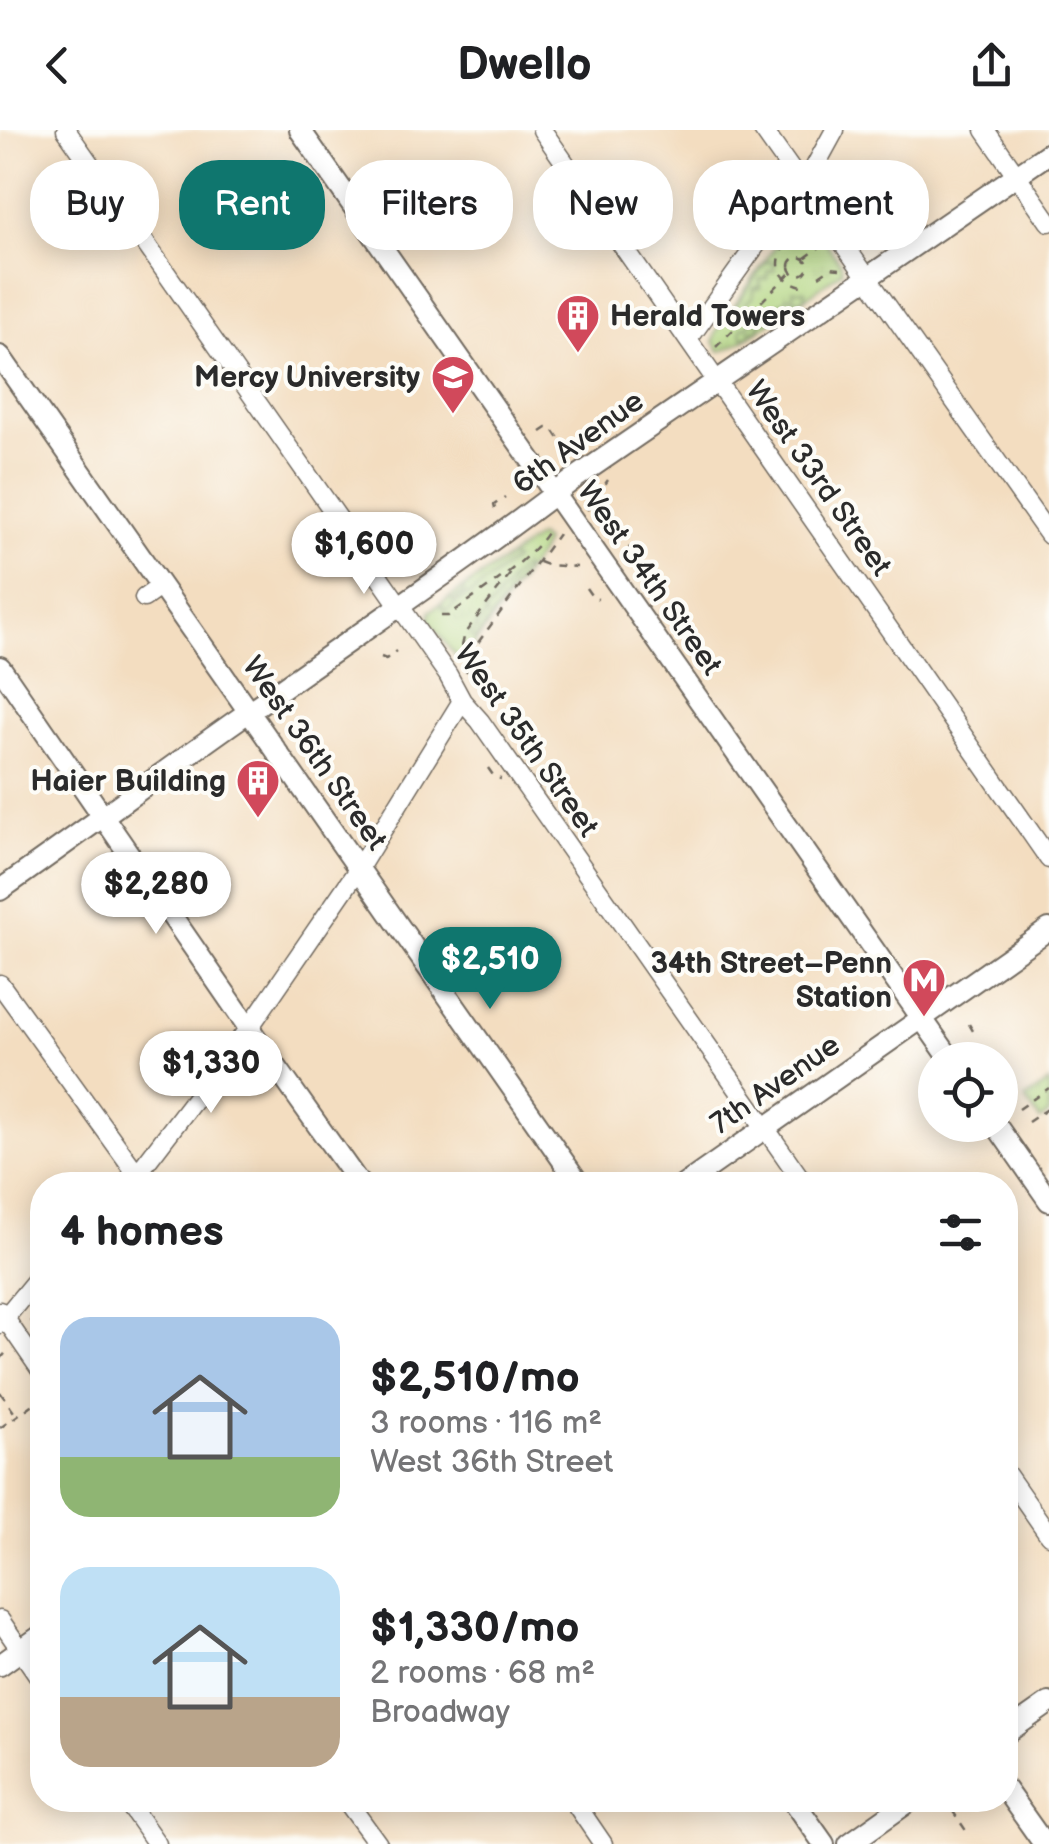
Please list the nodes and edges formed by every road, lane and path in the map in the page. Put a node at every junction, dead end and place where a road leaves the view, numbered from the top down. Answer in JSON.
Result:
{"nodes":[{"id":1,"x":66,"y":130,"type":"edge"},
{"id":2,"x":300,"y":130,"type":"edge"},
{"id":3,"x":542,"y":130,"type":"edge"},
{"id":4,"x":763,"y":130,"type":"edge"},
{"id":5,"x":835,"y":130,"type":"edge"},
{"id":6,"x":986,"y":130,"type":"edge"},
{"id":7,"x":1049,"y":152,"type":"edge"},
{"id":8,"x":784,"y":160,"type":"edge"},
{"id":9,"x":818,"y":160,"type":"edge"},
{"id":10,"x":1016,"y":175,"type":"junction"},
{"id":11,"x":1049,"y":222,"type":"edge"},
{"id":12,"x":752,"y":250,"type":"edge"},
{"id":13,"x":782,"y":250,"type":"edge"},
{"id":14,"x":815,"y":250,"type":"edge"},
{"id":15,"x":847,"y":250,"type":"edge"},
{"id":16,"x":804,"y":258,"type":"junction"},
{"id":17,"x":842,"y":270,"type":"dead end"},
{"id":18,"x":791,"y":272,"type":"junction"},
{"id":19,"x":820,"y":276,"type":"dead end"},
{"id":20,"x":866,"y":277,"type":"junction"},
{"id":21,"x":785,"y":278,"type":"junction"},
{"id":22,"x":806,"y":287,"type":"dead end"},
{"id":23,"x":685,"y":343,"type":"dead end"},
{"id":24,"x":716,"y":347,"type":"dead end"},
{"id":25,"x":0,"y":356,"type":"edge"},
{"id":26,"x":717,"y":379,"type":"junction"},
{"id":27,"x":541,"y":432,"type":"dead end"},
{"id":28,"x":560,"y":440,"type":"dead end"},
{"id":29,"x":610,"y":453,"type":"junction"},
{"id":30,"x":554,"y":494,"type":"junction"},
{"id":31,"x":505,"y":497,"type":"dead end"},
{"id":32,"x":495,"y":509,"type":"dead end"},
{"id":33,"x":585,"y":512,"type":"dead end"},
{"id":34,"x":550,"y":527,"type":"dead end"},
{"id":35,"x":561,"y":530,"type":"dead end"},
{"id":36,"x":624,"y":533,"type":"dead end"},
{"id":37,"x":1049,"y":536,"type":"edge"},
{"id":38,"x":628,"y":549,"type":"dead end"},
{"id":39,"x":384,"y":551,"type":"dead end"},
{"id":40,"x":528,"y":554,"type":"junction"},
{"id":41,"x":390,"y":559,"type":"dead end"},
{"id":42,"x":518,"y":564,"type":"junction"},
{"id":43,"x":351,"y":565,"type":"dead end"},
{"id":44,"x":577,"y":568,"type":"dead end"},
{"id":45,"x":355,"y":577,"type":"dead end"},
{"id":46,"x":586,"y":588,"type":"dead end"},
{"id":47,"x":598,"y":599,"type":"dead end"},
{"id":48,"x":400,"y":606,"type":"junction"},
{"id":49,"x":441,"y":616,"type":"dead end"},
{"id":50,"x":462,"y":646,"type":"dead end"},
{"id":51,"x":396,"y":651,"type":"dead end"},
{"id":52,"x":381,"y":657,"type":"dead end"},
{"id":53,"x":0,"y":666,"type":"edge"},
{"id":54,"x":465,"y":675,"type":"dead end"},
{"id":55,"x":462,"y":701,"type":"junction"},
{"id":56,"x":249,"y":711,"type":"junction"},
{"id":57,"x":488,"y":768,"type":"dead end"},
{"id":58,"x":501,"y":778,"type":"dead end"},
{"id":59,"x":104,"y":817,"type":"junction"},
{"id":60,"x":1049,"y":859,"type":"edge"},
{"id":61,"x":358,"y":868,"type":"junction"},
{"id":62,"x":0,"y":890,"type":"edge"},
{"id":63,"x":1049,"y":929,"type":"edge"},
{"id":64,"x":0,"y":984,"type":"edge"},
{"id":65,"x":922,"y":1018,"type":"junction"},
{"id":66,"x":969,"y":1024,"type":"dead end"},
{"id":67,"x":248,"y":1028,"type":"junction"},
{"id":68,"x":974,"y":1031,"type":"dead end"},
{"id":69,"x":939,"y":1042,"type":"edge"},
{"id":70,"x":1049,"y":1088,"type":"edge"},
{"id":71,"x":1049,"y":1108,"type":"edge"},
{"id":72,"x":1019,"y":1109,"type":"dead end"},
{"id":73,"x":1028,"y":1122,"type":"dead end"},
{"id":74,"x":764,"y":1128,"type":"junction"},
{"id":75,"x":1008,"y":1142,"type":"edge"},
{"id":76,"x":129,"y":1172,"type":"edge"},
{"id":77,"x":142,"y":1172,"type":"edge"},
{"id":78,"x":351,"y":1172,"type":"edge"},
{"id":79,"x":571,"y":1172,"type":"edge"},
{"id":80,"x":702,"y":1172,"type":"edge"},
{"id":81,"x":796,"y":1172,"type":"edge"},
{"id":82,"x":1049,"y":1201,"type":"edge"},
{"id":83,"x":30,"y":1287,"type":"edge"},
{"id":84,"x":2,"y":1318,"type":"edge"},
{"id":85,"x":12,"y":1345,"type":"dead end"},
{"id":86,"x":30,"y":1356,"type":"edge"},
{"id":87,"x":0,"y":1360,"type":"edge"},
{"id":88,"x":0,"y":1392,"type":"edge"},
{"id":89,"x":30,"y":1407,"type":"edge"},
{"id":90,"x":17,"y":1416,"type":"junction"},
{"id":91,"x":0,"y":1428,"type":"edge"},
{"id":92,"x":1018,"y":1490,"type":"edge"},
{"id":93,"x":1049,"y":1534,"type":"edge"},
{"id":94,"x":0,"y":1620,"type":"edge"},
{"id":95,"x":30,"y":1644,"type":"edge"},
{"id":96,"x":21,"y":1650,"type":"junction"},
{"id":97,"x":30,"y":1663,"type":"edge"},
{"id":98,"x":0,"y":1665,"type":"edge"},
{"id":99,"x":1049,"y":1703,"type":"edge"},
{"id":100,"x":1018,"y":1725,"type":"edge"},
{"id":101,"x":1018,"y":1807,"type":"edge"},
{"id":102,"x":134,"y":1812,"type":"edge"},
{"id":103,"x":355,"y":1812,"type":"edge"},
{"id":104,"x":581,"y":1812,"type":"edge"},
{"id":105,"x":801,"y":1812,"type":"edge"},
{"id":106,"x":895,"y":1812,"type":"edge"},
{"id":107,"x":953,"y":1812,"type":"edge"},
{"id":108,"x":969,"y":1835,"type":"dead end"},
{"id":109,"x":157,"y":1844,"type":"edge"},
{"id":110,"x":378,"y":1844,"type":"edge"},
{"id":111,"x":604,"y":1844,"type":"edge"},
{"id":112,"x":824,"y":1844,"type":"edge"},
{"id":113,"x":849,"y":1844,"type":"edge"},
{"id":114,"x":1044,"y":1844,"type":"edge"}],
"edges":[{"from":1,"to":48,"type":"street","name":"West 35th Street"},
{"from":2,"to":30,"type":"main road","name":"West 34th Street"},
{"from":3,"to":26,"type":"street","name":"West 33rd Street"},
{"from":4,"to":8,"type":"street"},
{"from":5,"to":9,"type":"street"},
{"from":6,"to":10,"type":"street"},
{"from":7,"to":10,"type":"main road","name":"6th Avenue"},
{"from":10,"to":11,"type":"street"},
{"from":10,"to":20,"type":"main road","name":"6th Avenue"},
{"from":12,"to":23,"type":"street"},
{"from":13,"to":21,"type":"path"},
{"from":14,"to":16,"type":"path"},
{"from":15,"to":20,"type":"street"},
{"from":16,"to":18,"type":"path"},
{"from":16,"to":18,"type":"path"},
{"from":17,"to":19,"type":"path"},
{"from":18,"to":21,"type":"path"},
{"from":20,"to":26,"type":"main road","name":"6th Avenue"},
{"from":20,"to":37,"type":"street"},
{"from":21,"to":22,"type":"path"},
{"from":21,"to":24,"type":"path"},
{"from":25,"to":56,"type":"main road","name":"West 36th Street"},
{"from":26,"to":29,"type":"main road","name":"6th Avenue"},
{"from":26,"to":60,"type":"street","name":"West 33rd Street"},
{"from":27,"to":28,"type":"path"},
{"from":29,"to":30,"type":"main road","name":"6th Avenue"},
{"from":29,"to":33,"type":"path"},
{"from":30,"to":48,"type":"main road","name":"6th Avenue"},
{"from":30,"to":65,"type":"main road","name":"West 34th Street"},
{"from":31,"to":32,"type":"path"},
{"from":34,"to":40,"type":"path"},
{"from":35,"to":54,"type":"path"},
{"from":36,"to":38,"type":"path"},
{"from":39,"to":41,"type":"path"},
{"from":40,"to":42,"type":"path"},
{"from":40,"to":44,"type":"path"},
{"from":42,"to":49,"type":"path"},
{"from":42,"to":50,"type":"path"},
{"from":43,"to":45,"type":"path"},
{"from":46,"to":47,"type":"path"},
{"from":48,"to":55,"type":"street","name":"West 35th Street"},
{"from":48,"to":56,"type":"main road","name":"6th Avenue"},
{"from":51,"to":52,"type":"path"},
{"from":53,"to":59,"type":"main road"},
{"from":55,"to":61,"type":"street"},
{"from":55,"to":74,"type":"street","name":"West 35th Street"},
{"from":56,"to":59,"type":"main road","name":"6th Avenue"},
{"from":56,"to":61,"type":"main road","name":"West 36th Street"},
{"from":57,"to":58,"type":"path"},
{"from":59,"to":62,"type":"main road","name":"6th Avenue"},
{"from":59,"to":67,"type":"main road"},
{"from":61,"to":67,"type":"street"},
{"from":61,"to":79,"type":"main road","name":"West 36th Street"},
{"from":63,"to":65,"type":"main road","name":"7th Avenue"},
{"from":64,"to":76,"type":"street"},
{"from":65,"to":69,"type":"main road","name":"West 34th Street"},
{"from":65,"to":74,"type":"main road","name":"7th Avenue"},
{"from":66,"to":68,"type":"path"},
{"from":67,"to":77,"type":"street"},
{"from":67,"to":78,"type":"main road"},
{"from":70,"to":72,"type":"path"},
{"from":71,"to":73,"type":"path"},
{"from":74,"to":80,"type":"main road","name":"7th Avenue"},
{"from":74,"to":81,"type":"street","name":"West 35th Street"},
{"from":75,"to":82,"type":"main road"},
{"from":83,"to":84,"type":"street"},
{"from":84,"to":86,"type":"street"},
{"from":85,"to":87,"type":"path"},
{"from":88,"to":90,"type":"path"},
{"from":89,"to":90,"type":"path"},
{"from":90,"to":91,"type":"path"},
{"from":92,"to":93,"type":"street"},
{"from":94,"to":96,"type":"street"},
{"from":95,"to":96,"type":"main road"},
{"from":96,"to":97,"type":"street"},
{"from":96,"to":98,"type":"main road"},
{"from":99,"to":100,"type":"main road"},
{"from":101,"to":114,"type":"main road"},
{"from":102,"to":109,"type":"street"},
{"from":103,"to":110,"type":"street"},
{"from":104,"to":111,"type":"street"},
{"from":105,"to":112,"type":"main road"},
{"from":106,"to":113,"type":"main road"},
{"from":107,"to":108,"type":"path"}]}
